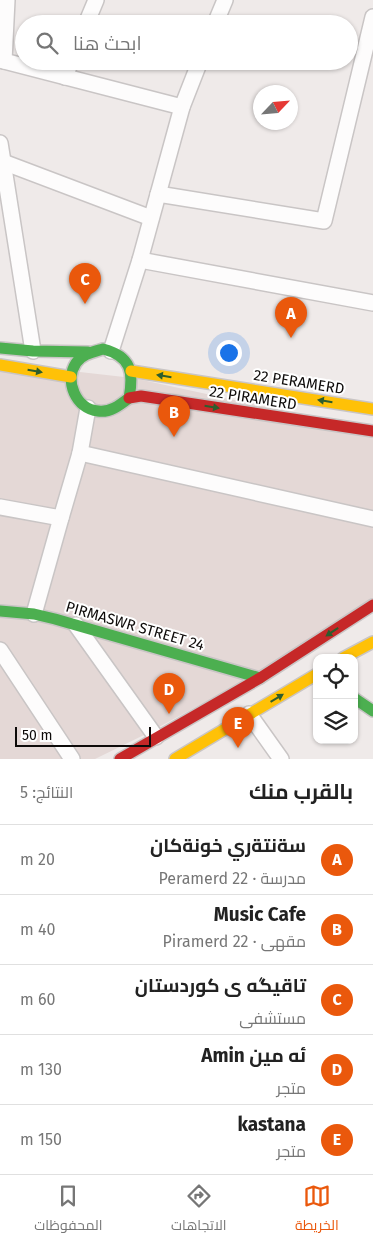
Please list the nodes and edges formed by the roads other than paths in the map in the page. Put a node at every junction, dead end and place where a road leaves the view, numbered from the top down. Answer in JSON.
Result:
{"nodes":[{"id":1,"x":7,"y":0,"type":"edge"},
{"id":2,"x":96,"y":0,"type":"edge"},
{"id":3,"x":225,"y":0,"type":"edge"},
{"id":4,"x":90,"y":15,"type":"edge"},
{"id":5,"x":219,"y":15,"type":"edge"},
{"id":6,"x":373,"y":18,"type":"edge"},
{"id":7,"x":369,"y":52,"type":"edge"},
{"id":8,"x":2,"y":60,"type":"edge"},
{"id":9,"x":15,"y":64,"type":"edge"},
{"id":10,"x":39,"y":70,"type":"edge"},
{"id":11,"x":68,"y":70,"type":"edge"},
{"id":12,"x":196,"y":70,"type":"edge"},
{"id":13,"x":65,"y":77,"type":"junction"},
{"id":14,"x":182,"y":107,"type":"junction"},
{"id":15,"x":0,"y":143,"type":"edge"},
{"id":16,"x":3,"y":162,"type":"junction"},
{"id":17,"x":158,"y":194,"type":"junction"},
{"id":18,"x":151,"y":218,"type":"junction"},
{"id":19,"x":140,"y":260,"type":"junction"},
{"id":20,"x":373,"y":303,"type":"edge"},
{"id":21,"x":0,"y":348,"type":"edge"},
{"id":22,"x":33,"y":351,"type":"junction"},
{"id":23,"x":111,"y":351,"type":"junction"},
{"id":24,"x":88,"y":352,"type":"junction"},
{"id":25,"x":0,"y":365,"type":"edge"},
{"id":26,"x":131,"y":371,"type":"junction"},
{"id":27,"x":71,"y":377,"type":"junction"},
{"id":28,"x":129,"y":398,"type":"junction"},
{"id":29,"x":88,"y":408,"type":"junction"},
{"id":30,"x":373,"y":409,"type":"edge"},
{"id":31,"x":373,"y":431,"type":"edge"},
{"id":32,"x":80,"y":453,"type":"junction"},
{"id":33,"x":0,"y":507,"type":"edge"},
{"id":34,"x":60,"y":518,"type":"junction"},
{"id":35,"x":373,"y":518,"type":"edge"},
{"id":36,"x":373,"y":605,"type":"edge"},
{"id":37,"x":0,"y":611,"type":"edge"},
{"id":38,"x":34,"y":614,"type":"junction"},
{"id":39,"x":76,"y":625,"type":"junction"},
{"id":40,"x":373,"y":642,"type":"edge"},
{"id":41,"x":0,"y":650,"type":"edge"},
{"id":42,"x":350,"y":654,"type":"edge"},
{"id":43,"x":313,"y":676,"type":"edge"},
{"id":44,"x":260,"y":678,"type":"junction"},
{"id":45,"x":355,"y":699,"type":"edge"},
{"id":46,"x":373,"y":711,"type":"edge"},
{"id":47,"x":249,"y":714,"type":"junction"},
{"id":48,"x":156,"y":737,"type":"junction"},
{"id":49,"x":178,"y":758,"type":"edge"},
{"id":50,"x":72,"y":759,"type":"edge"},
{"id":51,"x":120,"y":759,"type":"edge"},
{"id":52,"x":280,"y":759,"type":"edge"}],
"edges":[{"from":1,"to":8,"type":"street"},
{"from":2,"to":4,"type":"street"},
{"from":3,"to":5,"type":"street"},
{"from":6,"to":7,"type":"street"},
{"from":7,"to":17,"type":"street"},
{"from":8,"to":9,"type":"street"},
{"from":10,"to":13,"type":"street"},
{"from":11,"to":13,"type":"street"},
{"from":12,"to":14,"type":"street"},
{"from":13,"to":14,"type":"street"},
{"from":14,"to":17,"type":"street"},
{"from":15,"to":16,"type":"street"},
{"from":16,"to":18,"type":"street"},
{"from":16,"to":22,"type":"street"},
{"from":17,"to":18,"type":"street"},
{"from":18,"to":19,"type":"street"},
{"from":19,"to":20,"type":"street"},
{"from":19,"to":23,"type":"street"},
{"from":21,"to":22,"type":"main road"},
{"from":22,"to":24,"type":"main road"},
{"from":23,"to":24,"type":"main road"},
{"from":23,"to":26,"type":"main road"},
{"from":24,"to":27,"type":"main road"},
{"from":25,"to":27,"type":"main road","one_way":true},
{"from":26,"to":28,"type":"main road"},
{"from":30,"to":26,"type":"main road","name":"22 PERAMERD","one_way":true},
{"from":27,"to":29,"type":"main road"},
{"from":28,"to":29,"type":"main road"},
{"from":28,"to":31,"type":"main road","name":"22 PIRAMERD","one_way":true},
{"from":29,"to":32,"type":"street"},
{"from":32,"to":34,"type":"street"},
{"from":32,"to":35,"type":"street"},
{"from":33,"to":34,"type":"street"},
{"from":34,"to":38,"type":"street"},
{"from":36,"to":44,"type":"main road","one_way":true},
{"from":37,"to":38,"type":"main road","name":"PIRMASWR STREET 24"},
{"from":38,"to":39,"type":"main road","name":"PIRMASWR STREET 24"},
{"from":39,"to":44,"type":"main road","name":"PIRMASWR STREET 24"},
{"from":39,"to":48,"type":"street"},
{"from":40,"to":42,"type":"main road"},
{"from":41,"to":50,"type":"street"},
{"from":47,"to":43,"type":"main road","one_way":true},
{"from":44,"to":48,"type":"main road"},
{"from":45,"to":46,"type":"main road"},
{"from":47,"to":49,"type":"main road"},
{"from":47,"to":52,"type":"street"},
{"from":48,"to":51,"type":"main road"}]}
